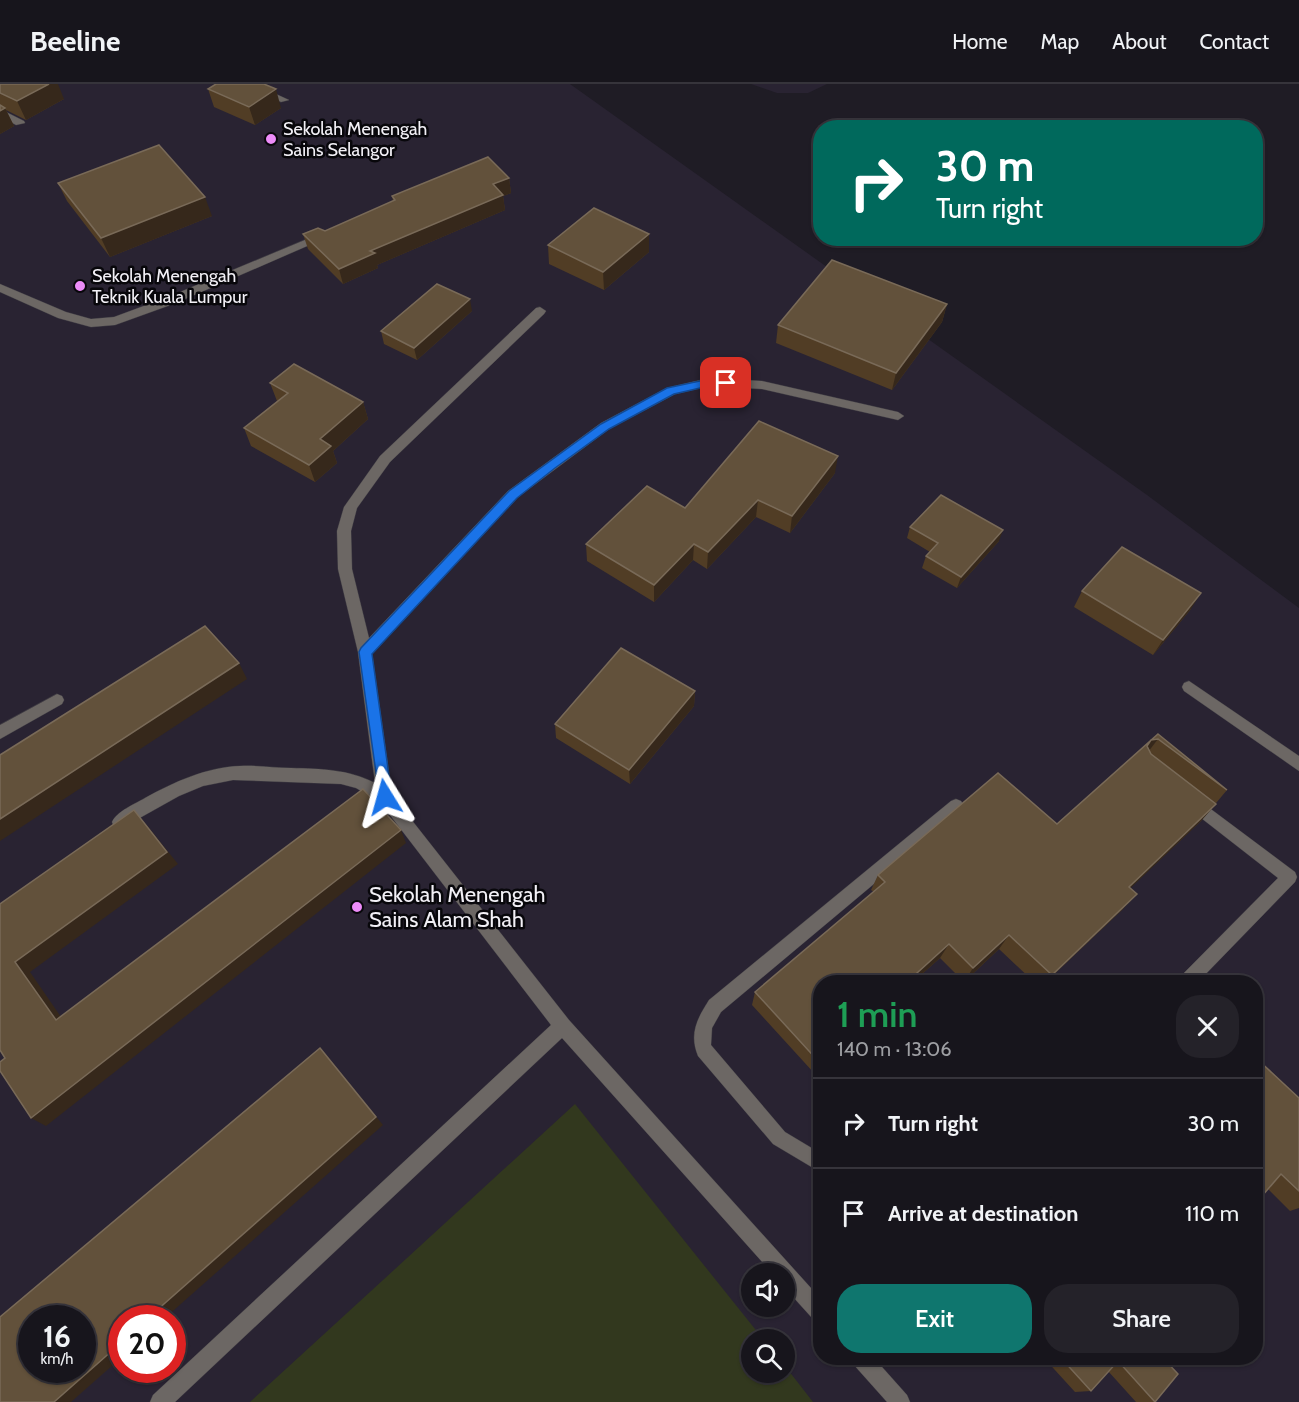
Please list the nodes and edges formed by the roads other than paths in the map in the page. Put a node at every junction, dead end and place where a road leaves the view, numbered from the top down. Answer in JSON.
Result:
{"nodes":[{"id":1,"x":245,"y":84,"type":"edge"},
{"id":2,"x":284,"y":100,"type":"dead end"},
{"id":3,"x":0,"y":112,"type":"edge"},
{"id":4,"x":20,"y":123,"type":"edge"},
{"id":5,"x":334,"y":231,"type":"edge"},
{"id":6,"x":0,"y":288,"type":"edge"},
{"id":7,"x":540,"y":311,"type":"dead end"},
{"id":8,"x":898,"y":416,"type":"dead end"},
{"id":9,"x":365,"y":652,"type":"junction"},
{"id":10,"x":1189,"y":687,"type":"dead end"},
{"id":11,"x":57,"y":700,"type":"dead end"},
{"id":12,"x":0,"y":734,"type":"edge"},
{"id":13,"x":1299,"y":764,"type":"edge"},
{"id":14,"x":1180,"y":793,"type":"edge"},
{"id":15,"x":385,"y":797,"type":"junction"},
{"id":16,"x":956,"y":806,"type":"edge"},
{"id":17,"x":107,"y":831,"type":"edge"},
{"id":18,"x":1294,"y":873,"type":"edge"},
{"id":19,"x":1194,"y":975,"type":"edge"},
{"id":20,"x":563,"y":1026,"type":"junction"},
{"id":21,"x":813,"y":1159,"type":"edge"},
{"id":22,"x":813,"y":1304,"type":"edge"},
{"id":23,"x":867,"y":1365,"type":"edge"},
{"id":24,"x":160,"y":1402,"type":"edge"},
{"id":25,"x":900,"y":1402,"type":"edge"}],
"edges":[{"from":1,"to":2,"type":"lane"},
{"from":3,"to":4,"type":"lane"},
{"from":5,"to":6,"type":"lane"},
{"from":7,"to":9,"type":"lane"},
{"from":8,"to":9,"type":"lane"},
{"from":9,"to":15,"type":"lane"},
{"from":10,"to":13,"type":"lane"},
{"from":11,"to":12,"type":"lane"},
{"from":14,"to":18,"type":"lane"},
{"from":15,"to":17,"type":"lane"},
{"from":15,"to":20,"type":"lane"},
{"from":16,"to":21,"type":"lane"},
{"from":18,"to":19,"type":"lane"},
{"from":20,"to":22,"type":"lane"},
{"from":20,"to":24,"type":"lane"},
{"from":23,"to":25,"type":"lane"}]}
